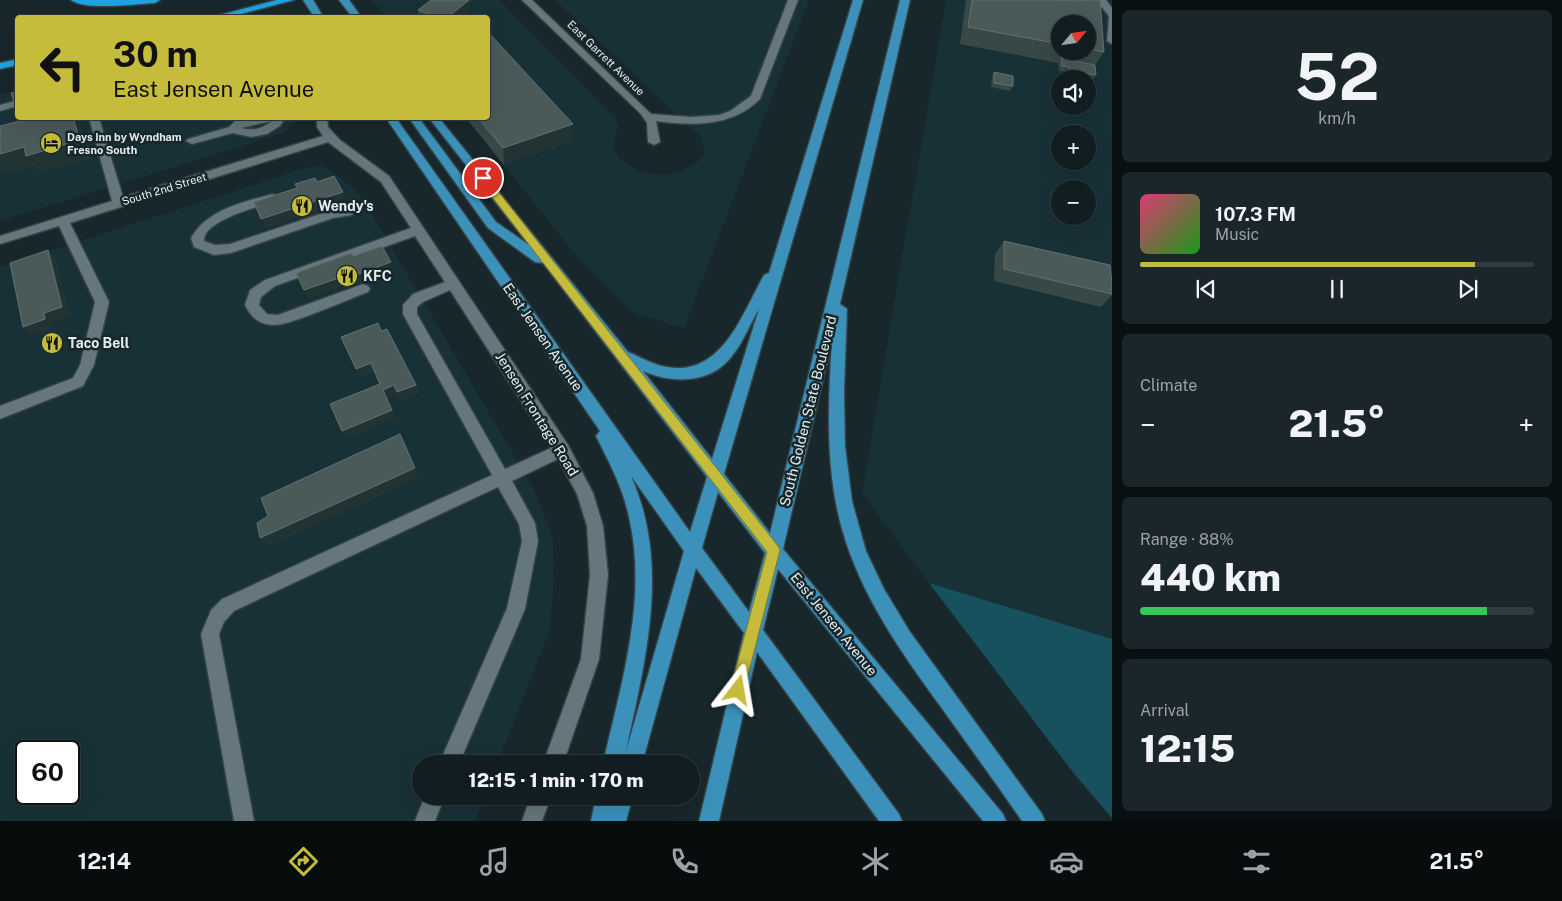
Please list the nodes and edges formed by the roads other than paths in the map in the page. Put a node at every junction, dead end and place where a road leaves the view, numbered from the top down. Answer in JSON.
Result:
{"nodes":[{"id":1,"x":76,"y":0,"type":"edge"},
{"id":2,"x":155,"y":0,"type":"edge"},
{"id":3,"x":289,"y":0,"type":"edge"},
{"id":4,"x":308,"y":0,"type":"edge"},
{"id":5,"x":344,"y":0,"type":"edge"},
{"id":6,"x":527,"y":0,"type":"edge"},
{"id":7,"x":793,"y":0,"type":"edge"},
{"id":8,"x":858,"y":0,"type":"edge"},
{"id":9,"x":905,"y":0,"type":"edge"},
{"id":10,"x":1101,"y":0,"type":"edge"},
{"id":11,"x":225,"y":15,"type":"edge"},
{"id":12,"x":318,"y":15,"type":"edge"},
{"id":13,"x":356,"y":15,"type":"edge"},
{"id":14,"x":1112,"y":16,"type":"edge"},
{"id":15,"x":1112,"y":41,"type":"edge"},
{"id":16,"x":15,"y":63,"type":"edge"},
{"id":17,"x":0,"y":66,"type":"edge"},
{"id":18,"x":15,"y":104,"type":"edge"},
{"id":19,"x":0,"y":108,"type":"edge"},
{"id":20,"x":648,"y":117,"type":"junction"},
{"id":21,"x":95,"y":120,"type":"edge"},
{"id":22,"x":259,"y":120,"type":"edge"},
{"id":23,"x":278,"y":120,"type":"edge"},
{"id":24,"x":322,"y":120,"type":"edge"},
{"id":25,"x":392,"y":120,"type":"edge"},
{"id":26,"x":415,"y":120,"type":"edge"},
{"id":27,"x":436,"y":120,"type":"edge"},
{"id":28,"x":233,"y":129,"type":"junction"},
{"id":29,"x":328,"y":138,"type":"junction"},
{"id":30,"x":192,"y":142,"type":"dead end"},
{"id":31,"x":654,"y":142,"type":"dead end"},
{"id":32,"x":283,"y":194,"type":"edge"},
{"id":33,"x":119,"y":203,"type":"junction"},
{"id":34,"x":348,"y":212,"type":"dead end"},
{"id":35,"x":63,"y":221,"type":"junction"},
{"id":36,"x":418,"y":230,"type":"junction"},
{"id":37,"x":0,"y":240,"type":"edge"},
{"id":38,"x":783,"y":252,"type":"junction"},
{"id":39,"x":556,"y":270,"type":"junction"},
{"id":40,"x":841,"y":275,"type":"junction"},
{"id":41,"x":453,"y":284,"type":"junction"},
{"id":42,"x":362,"y":289,"type":"dead end"},
{"id":43,"x":621,"y":354,"type":"junction"},
{"id":44,"x":571,"y":376,"type":"junction"},
{"id":45,"x":0,"y":413,"type":"edge"},
{"id":46,"x":562,"y":450,"type":"junction"},
{"id":47,"x":716,"y":477,"type":"junction"},
{"id":48,"x":502,"y":478,"type":"junction"},
{"id":49,"x":693,"y":550,"type":"junction"},
{"id":50,"x":774,"y":550,"type":"junction"},
{"id":51,"x":752,"y":631,"type":"junction"},
{"id":52,"x":453,"y":755,"type":"edge"},
{"id":53,"x":555,"y":755,"type":"edge"},
{"id":54,"x":615,"y":755,"type":"edge"},
{"id":55,"x":635,"y":755,"type":"edge"},
{"id":56,"x":431,"y":805,"type":"edge"},
{"id":57,"x":538,"y":805,"type":"edge"},
{"id":58,"x":604,"y":805,"type":"edge"},
{"id":59,"x":620,"y":805,"type":"edge"},
{"id":60,"x":244,"y":821,"type":"edge"},
{"id":61,"x":425,"y":821,"type":"edge"},
{"id":62,"x":532,"y":821,"type":"edge"},
{"id":63,"x":601,"y":821,"type":"edge"},
{"id":64,"x":616,"y":821,"type":"edge"},
{"id":65,"x":709,"y":821,"type":"edge"},
{"id":66,"x":892,"y":821,"type":"edge"},
{"id":67,"x":996,"y":821,"type":"edge"},
{"id":68,"x":1035,"y":821,"type":"edge"}],
"edges":[{"from":1,"to":2,"type":"highway"},
{"from":3,"to":11,"type":"highway"},
{"from":4,"to":12,"type":"main road"},
{"from":5,"to":13,"type":"main road"},
{"from":6,"to":20,"type":"street","name":"East Garrett Avenue"},
{"from":7,"to":20,"type":"street"},
{"from":8,"to":38,"type":"main road"},
{"from":9,"to":40,"type":"main road","name":"South Golden State Boulevard"},
{"from":10,"to":14,"type":"street"},
{"from":14,"to":15,"type":"street"},
{"from":16,"to":17,"type":"highway"},
{"from":18,"to":19,"type":"street"},
{"from":20,"to":31,"type":"street"},
{"from":21,"to":33,"type":"street"},
{"from":22,"to":28,"type":"street"},
{"from":23,"to":28,"type":"street"},
{"from":24,"to":29,"type":"street"},
{"from":25,"to":44,"type":"main road","name":"East Jensen Avenue"},
{"from":26,"to":39,"type":"main road"},
{"from":27,"to":39,"type":"main road","name":"East Jensen Avenue"},
{"from":28,"to":30,"type":"street"},
{"from":29,"to":33,"type":"street","name":"South 2nd Street"},
{"from":29,"to":36,"type":"street","name":"Jensen Frontage Road"},
{"from":32,"to":34,"type":"street"},
{"from":33,"to":35,"type":"street","name":"South 2nd Street"},
{"from":35,"to":37,"type":"street","name":"South 2nd Street"},
{"from":35,"to":45,"type":"street"},
{"from":36,"to":41,"type":"street","name":"Jensen Frontage Road"},
{"from":36,"to":42,"type":"street"},
{"from":38,"to":43,"type":"main road"},
{"from":38,"to":47,"type":"main road"},
{"from":39,"to":43,"type":"main road","name":"East Jensen Avenue"},
{"from":40,"to":50,"type":"main road","name":"South Golden State Boulevard"},
{"from":40,"to":68,"type":"main road"},
{"from":41,"to":46,"type":"street","name":"Jensen Frontage Road"},
{"from":41,"to":48,"type":"street"},
{"from":43,"to":47,"type":"main road","name":"East Jensen Avenue"},
{"from":44,"to":49,"type":"main road","name":"East Jensen Avenue"},
{"from":44,"to":54,"type":"main road"},
{"from":46,"to":48,"type":"street"},
{"from":46,"to":53,"type":"street","name":"Jensen Frontage Road"},
{"from":47,"to":49,"type":"main road"},
{"from":47,"to":50,"type":"main road","name":"East Jensen Avenue"},
{"from":48,"to":52,"type":"street"},
{"from":48,"to":60,"type":"street"},
{"from":49,"to":51,"type":"main road","name":"East Jensen Avenue"},
{"from":49,"to":55,"type":"main road"},
{"from":50,"to":51,"type":"main road","name":"South Golden State Boulevard"},
{"from":50,"to":67,"type":"main road","name":"East Jensen Avenue"},
{"from":51,"to":65,"type":"main road","name":"South Golden State Boulevard"},
{"from":51,"to":66,"type":"main road","name":"East Jensen Avenue"},
{"from":56,"to":61,"type":"street"},
{"from":57,"to":62,"type":"street"},
{"from":58,"to":63,"type":"main road"},
{"from":59,"to":64,"type":"main road"}]}
